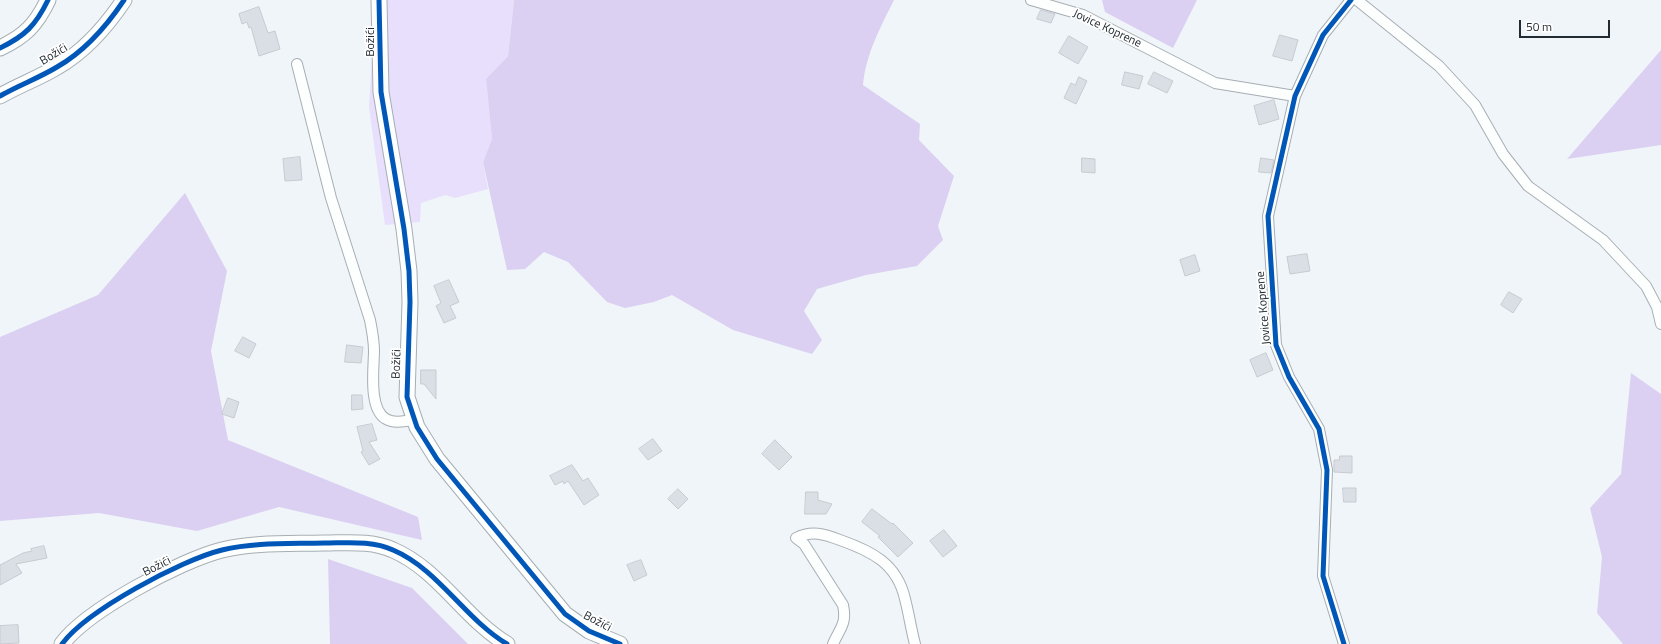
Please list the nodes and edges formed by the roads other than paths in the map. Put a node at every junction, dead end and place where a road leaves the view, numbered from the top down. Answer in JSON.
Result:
{"nodes":[{"id":1,"x":48,"y":0,"type":"edge"},
{"id":2,"x":124,"y":0,"type":"edge"},
{"id":3,"x":379,"y":0,"type":"edge"},
{"id":4,"x":1031,"y":0,"type":"edge"},
{"id":5,"x":1351,"y":0,"type":"edge"},
{"id":6,"x":1358,"y":0,"type":"edge"},
{"id":7,"x":0,"y":48,"type":"edge"},
{"id":8,"x":297,"y":64,"type":"dead end"},
{"id":9,"x":0,"y":96,"type":"edge"},
{"id":10,"x":1295,"y":96,"type":"junction"},
{"id":11,"x":1661,"y":324,"type":"edge"},
{"id":12,"x":413,"y":420,"type":"junction"},
{"id":13,"x":62,"y":644,"type":"edge"},
{"id":14,"x":507,"y":644,"type":"edge"},
{"id":15,"x":620,"y":644,"type":"edge"},
{"id":16,"x":833,"y":644,"type":"edge"},
{"id":17,"x":915,"y":644,"type":"edge"},
{"id":18,"x":1344,"y":644,"type":"edge"}],
"edges":[{"from":1,"to":7,"type":"main road"},
{"from":2,"to":9,"type":"main road","name":"Božići"},
{"from":3,"to":12,"type":"main road","name":"Božići"},
{"from":4,"to":10,"type":"street","name":"Jovice Koprene"},
{"from":5,"to":10,"type":"street","name":"Jovice Koprene"},
{"from":6,"to":11,"type":"street"},
{"from":8,"to":12,"type":"street"},
{"from":10,"to":18,"type":"street","name":"Jovice Koprene"},
{"from":12,"to":15,"type":"main road","name":"Božići"},
{"from":13,"to":14,"type":"main road","name":"Božići"},
{"from":16,"to":17,"type":"street"}]}
